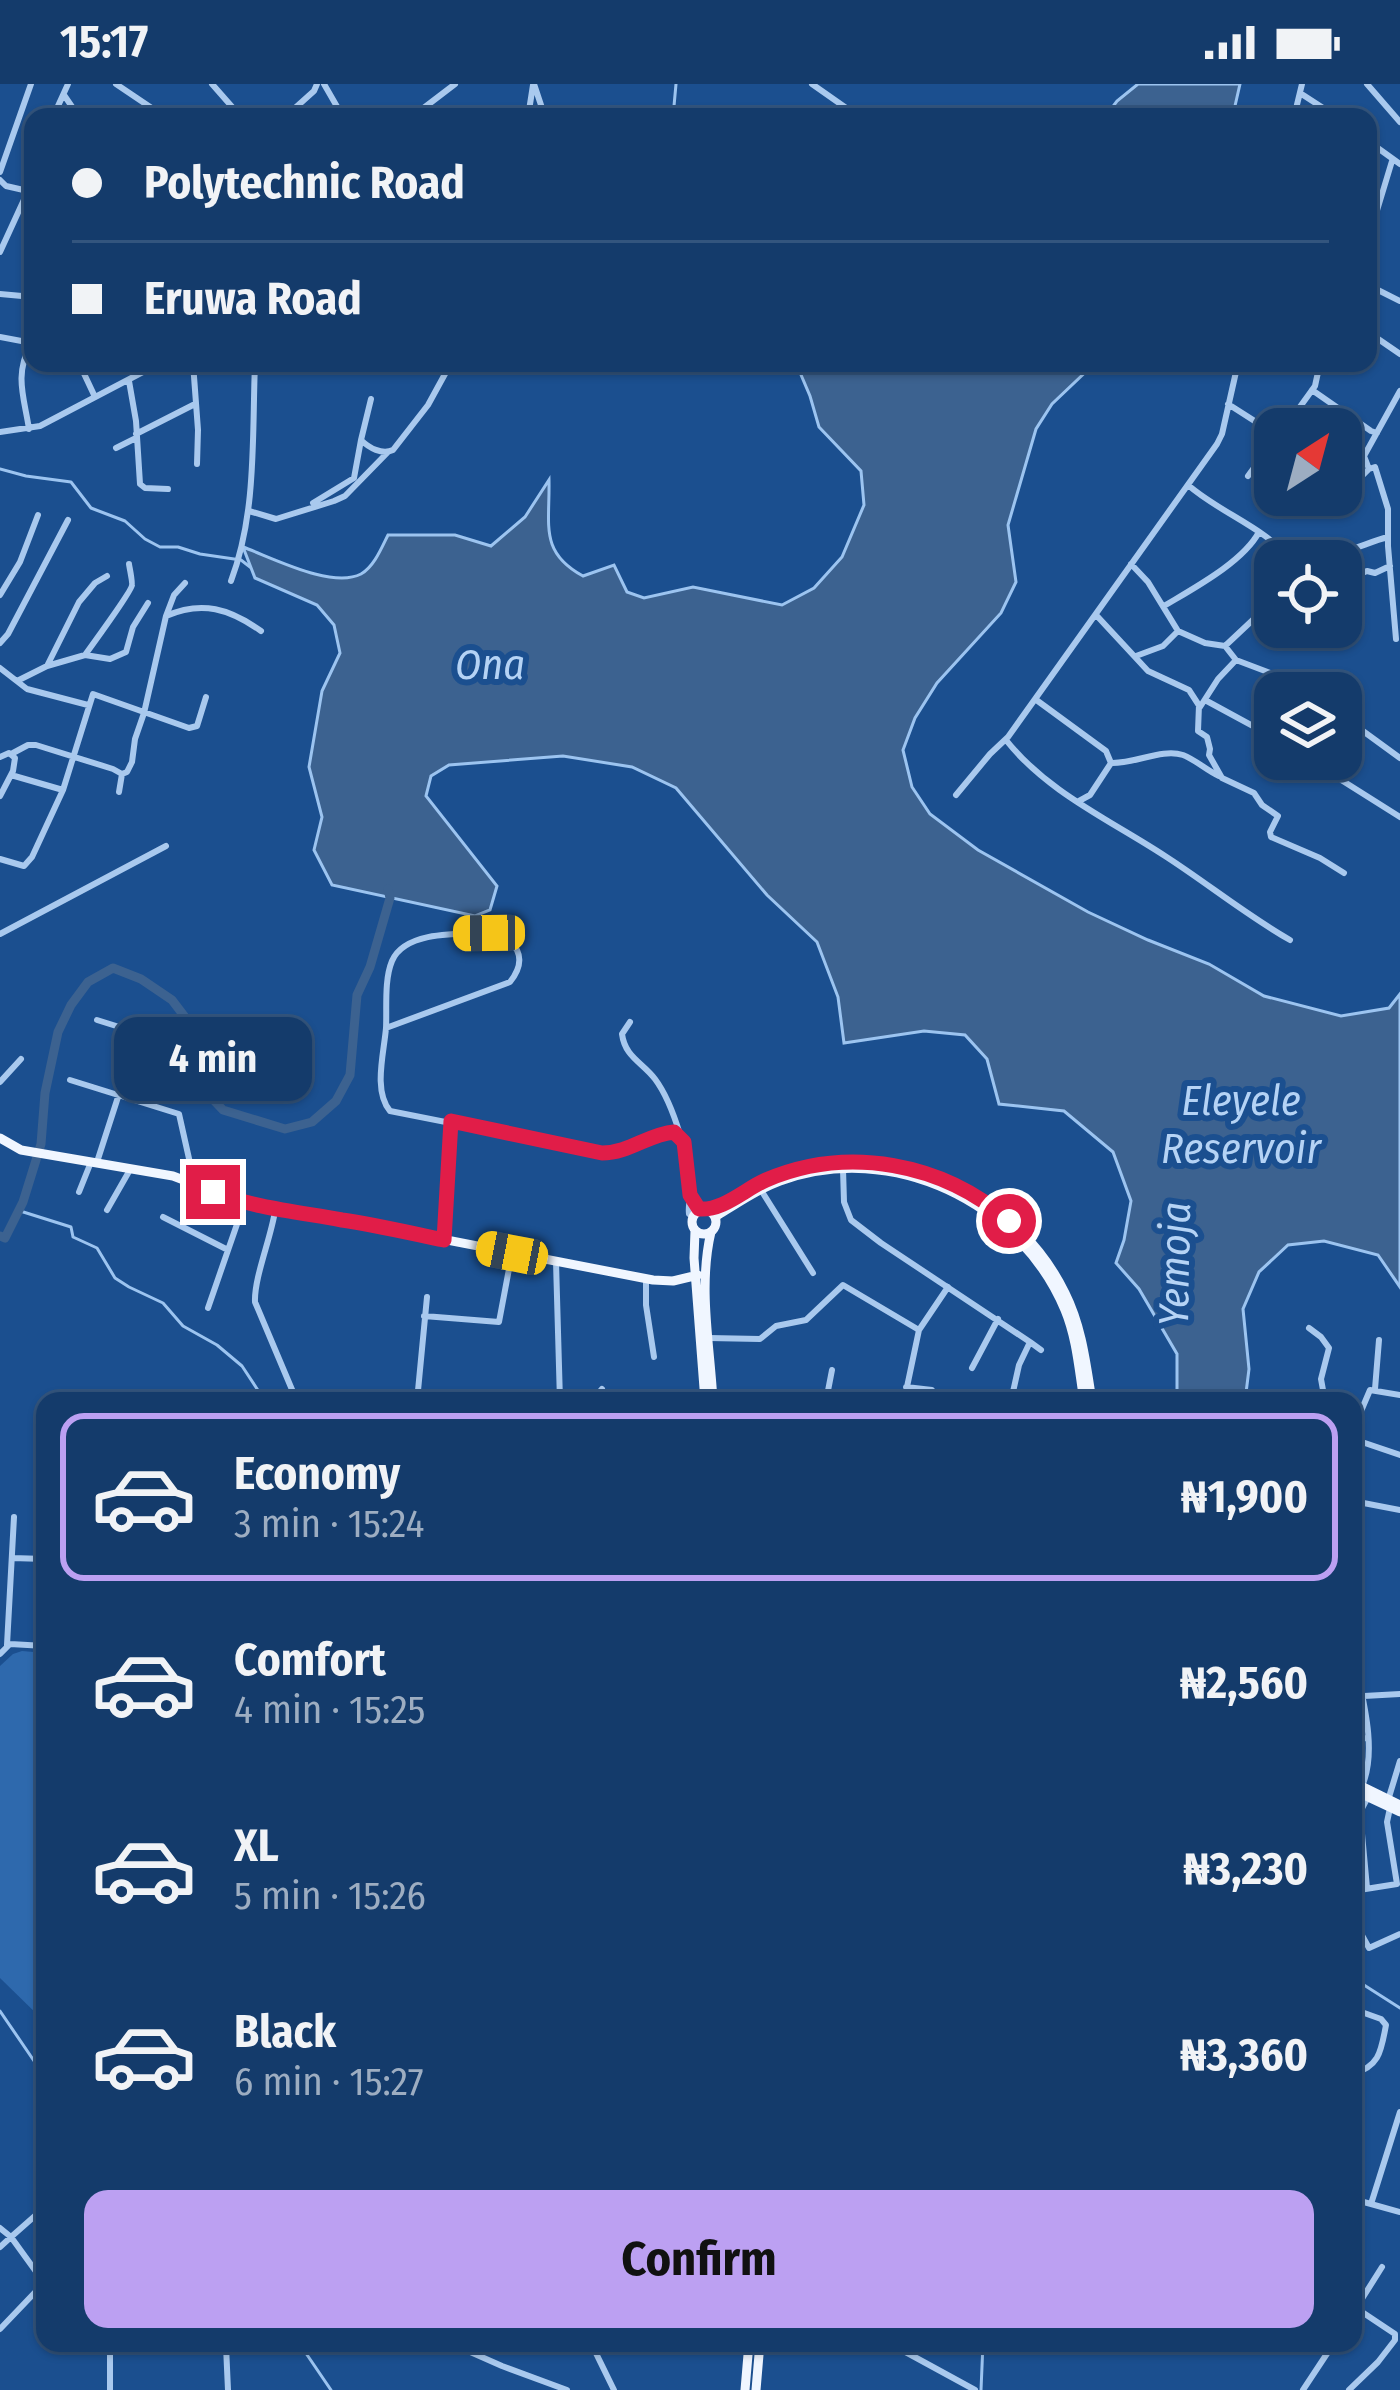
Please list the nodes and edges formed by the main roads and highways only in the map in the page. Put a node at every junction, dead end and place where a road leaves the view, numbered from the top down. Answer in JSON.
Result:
{"nodes":[{"id":1,"x":0,"y":1138,"type":"edge"},
{"id":2,"x":709,"y":1212,"type":"junction"},
{"id":3,"x":695,"y":1231,"type":"junction"},
{"id":4,"x":711,"y":1232,"type":"junction"},
{"id":5,"x":701,"y":1274,"type":"junction"},
{"id":6,"x":709,"y":1392,"type":"edge"},
{"id":7,"x":1086,"y":1392,"type":"edge"},
{"id":8,"x":1087,"y":1392,"type":"edge"},
{"id":9,"x":1362,"y":1789,"type":"edge"},
{"id":10,"x":1362,"y":1792,"type":"edge"},
{"id":11,"x":1395,"y":1806,"type":"edge"},
{"id":12,"x":749,"y":2352,"type":"edge"},
{"id":13,"x":759,"y":2352,"type":"edge"},
{"id":14,"x":746,"y":2390,"type":"edge"},
{"id":15,"x":756,"y":2390,"type":"edge"}],
"edges":[{"from":1,"to":5,"type":"main road"},
{"from":2,"to":3,"type":"main road"},
{"from":2,"to":4,"type":"main road"},
{"from":2,"to":7,"type":"main road"},
{"from":2,"to":8,"type":"main road"},
{"from":3,"to":4,"type":"main road"},
{"from":3,"to":5,"type":"main road"},
{"from":4,"to":5,"type":"main road"},
{"from":5,"to":6,"type":"main road"},
{"from":9,"to":11,"type":"main road"},
{"from":10,"to":11,"type":"main road"},
{"from":12,"to":14,"type":"main road"},
{"from":13,"to":15,"type":"main road"}]}
